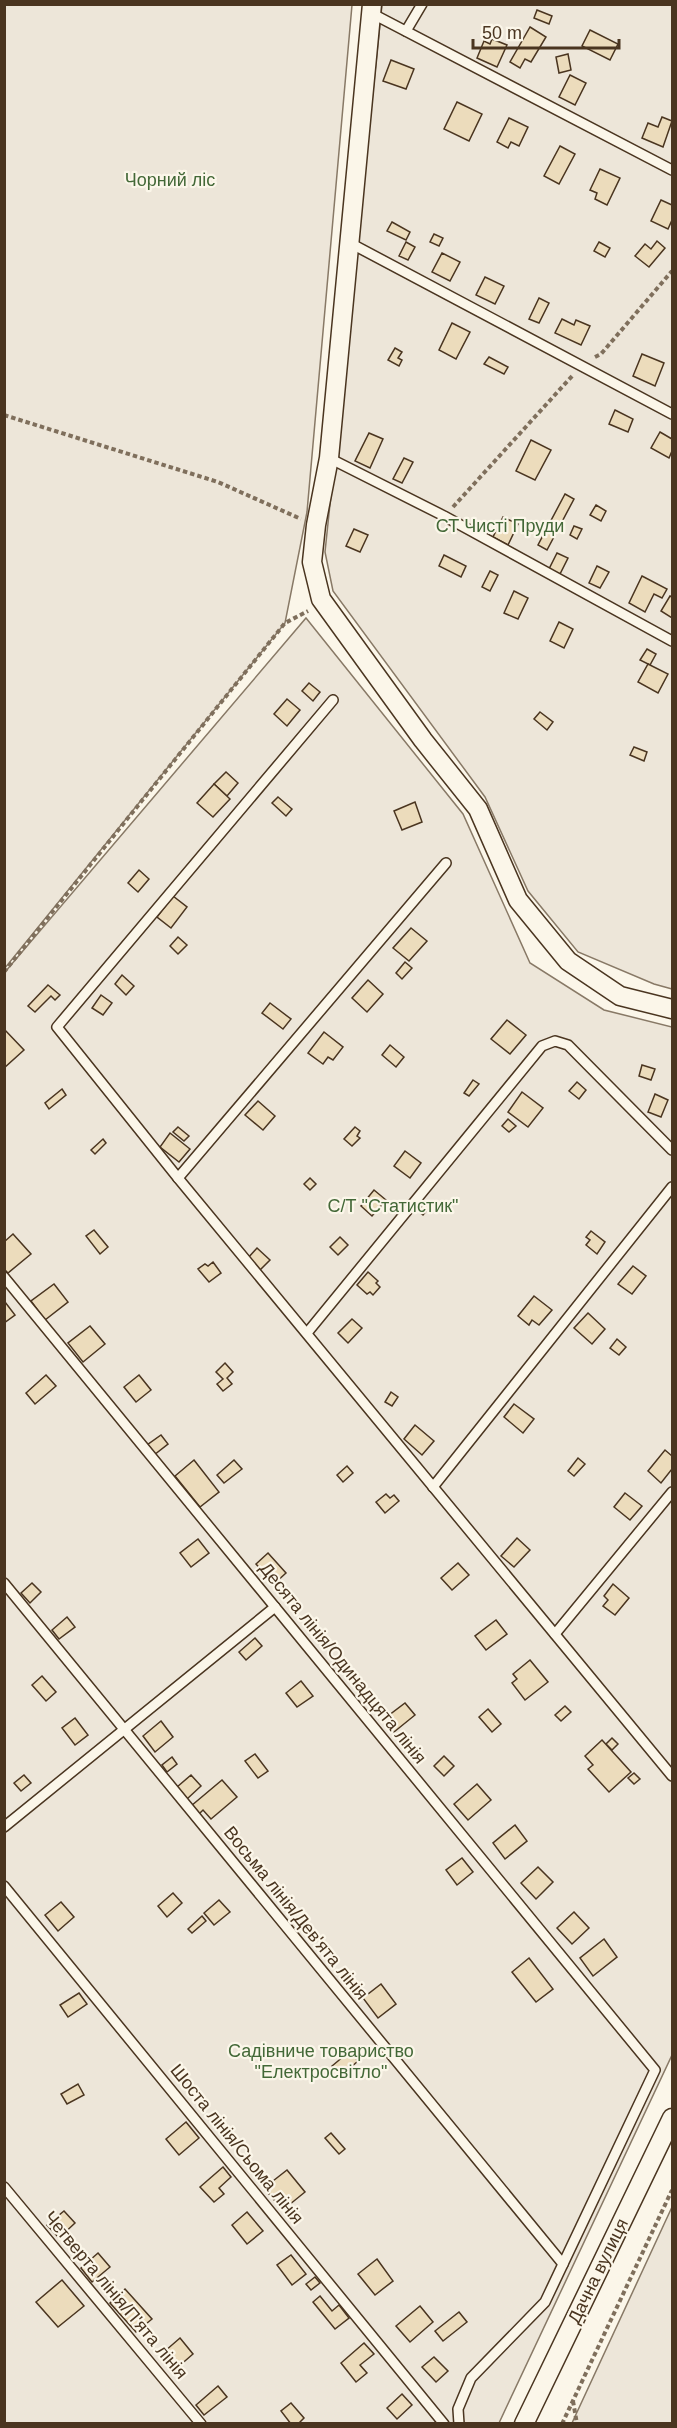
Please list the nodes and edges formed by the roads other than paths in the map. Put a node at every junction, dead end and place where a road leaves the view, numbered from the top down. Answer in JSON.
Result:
{"nodes":[{"id":1,"x":422,"y":4,"type":"edge"},
{"id":2,"x":371,"y":9,"type":"edge"},
{"id":3,"x":406,"y":31,"type":"junction"},
{"id":4,"x":672,"y":170,"type":"edge"},
{"id":5,"x":350,"y":243,"type":"junction"},
{"id":6,"x":672,"y":414,"type":"edge"},
{"id":7,"x":329,"y":458,"type":"junction"},
{"id":8,"x":672,"y":641,"type":"edge"},
{"id":9,"x":333,"y":700,"type":"dead end"},
{"id":10,"x":446,"y":863,"type":"dead end"},
{"id":11,"x":672,"y":1009,"type":"edge"},
{"id":12,"x":672,"y":1150,"type":"edge"},
{"id":13,"x":178,"y":1178,"type":"junction"},
{"id":14,"x":672,"y":1187,"type":"edge"},
{"id":15,"x":4,"y":1277,"type":"edge"},
{"id":16,"x":307,"y":1333,"type":"junction"},
{"id":17,"x":433,"y":1486,"type":"junction"},
{"id":18,"x":672,"y":1492,"type":"edge"},
{"id":19,"x":4,"y":1583,"type":"edge"},
{"id":20,"x":275,"y":1607,"type":"junction"},
{"id":21,"x":555,"y":1634,"type":"junction"},
{"id":22,"x":124,"y":1729,"type":"junction"},
{"id":23,"x":672,"y":1776,"type":"edge"},
{"id":24,"x":4,"y":1827,"type":"edge"},
{"id":25,"x":4,"y":1886,"type":"edge"},
{"id":26,"x":672,"y":2118,"type":"edge"},
{"id":27,"x":4,"y":2187,"type":"edge"},
{"id":28,"x":563,"y":2264,"type":"junction"},
{"id":29,"x":201,"y":2424,"type":"edge"},
{"id":30,"x":444,"y":2424,"type":"edge"},
{"id":31,"x":459,"y":2424,"type":"edge"},
{"id":32,"x":524,"y":2424,"type":"edge"}],
"edges":[{"from":1,"to":3,"type":"lane"},
{"from":2,"to":3,"type":"lane"},
{"from":2,"to":5,"type":"street"},
{"from":3,"to":4,"type":"lane"},
{"from":5,"to":6,"type":"lane"},
{"from":5,"to":7,"type":"street"},
{"from":7,"to":8,"type":"lane"},
{"from":7,"to":11,"type":"street"},
{"from":9,"to":13,"type":"lane"},
{"from":10,"to":13,"type":"lane"},
{"from":12,"to":16,"type":"lane"},
{"from":13,"to":16,"type":"lane"},
{"from":14,"to":17,"type":"lane"},
{"from":15,"to":20,"type":"lane","name":"Десята лінія/Одинадцята лінія"},
{"from":16,"to":17,"type":"lane"},
{"from":17,"to":21,"type":"lane"},
{"from":18,"to":21,"type":"lane"},
{"from":19,"to":22,"type":"lane","name":"Восьма лінія/Дев'ята лінія"},
{"from":20,"to":22,"type":"lane"},
{"from":20,"to":28,"type":"lane","name":"Десята лінія/Одинадцята лінія"},
{"from":21,"to":23,"type":"lane"},
{"from":22,"to":24,"type":"lane"},
{"from":22,"to":28,"type":"lane","name":"Восьма лінія/Дев'ята лінія"},
{"from":25,"to":30,"type":"lane","name":"Шоста лінія/Сьома лінія"},
{"from":26,"to":32,"type":"street","name":"Дачна вулиця"},
{"from":27,"to":29,"type":"lane","name":"Четверта лінія/П'ята лінія"},
{"from":28,"to":31,"type":"lane"}]}
